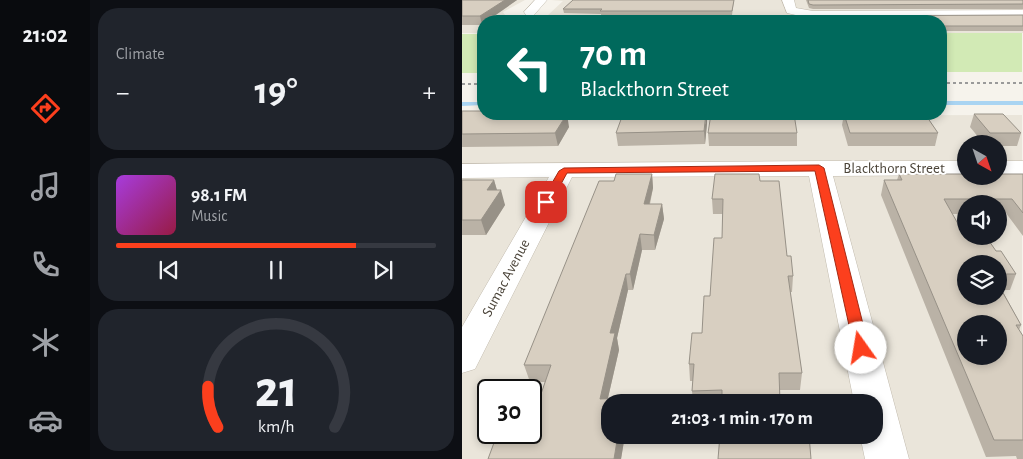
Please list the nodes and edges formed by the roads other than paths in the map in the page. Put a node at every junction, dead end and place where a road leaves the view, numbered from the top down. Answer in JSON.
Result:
{"nodes":[{"id":1,"x":541,"y":0,"type":"edge"},
{"id":2,"x":788,"y":0,"type":"edge"},
{"id":3,"x":530,"y":12,"type":"dead end"},
{"id":4,"x":1022,"y":14,"type":"edge"},
{"id":5,"x":819,"y":168,"type":"junction"},
{"id":6,"x":957,"y":168,"type":"edge"},
{"id":7,"x":1007,"y":168,"type":"edge"},
{"id":8,"x":1022,"y":168,"type":"edge"},
{"id":9,"x":462,"y":171,"type":"edge"},
{"id":10,"x":564,"y":171,"type":"junction"},
{"id":11,"x":462,"y":359,"type":"edge"},
{"id":12,"x":872,"y":394,"type":"edge"},
{"id":13,"x":883,"y":439,"type":"edge"},
{"id":14,"x":888,"y":459,"type":"edge"}],
"edges":[{"from":1,"to":3,"type":"street"},
{"from":2,"to":4,"type":"street"},
{"from":5,"to":6,"type":"street","name":"Blackthorn Street"},
{"from":5,"to":10,"type":"street","name":"Blackthorn Street"},
{"from":5,"to":12,"type":"street"},
{"from":7,"to":8,"type":"street"},
{"from":9,"to":10,"type":"street","name":"Blackthorn Street"},
{"from":10,"to":11,"type":"street","name":"Sumac Avenue"},
{"from":13,"to":14,"type":"street"}]}
